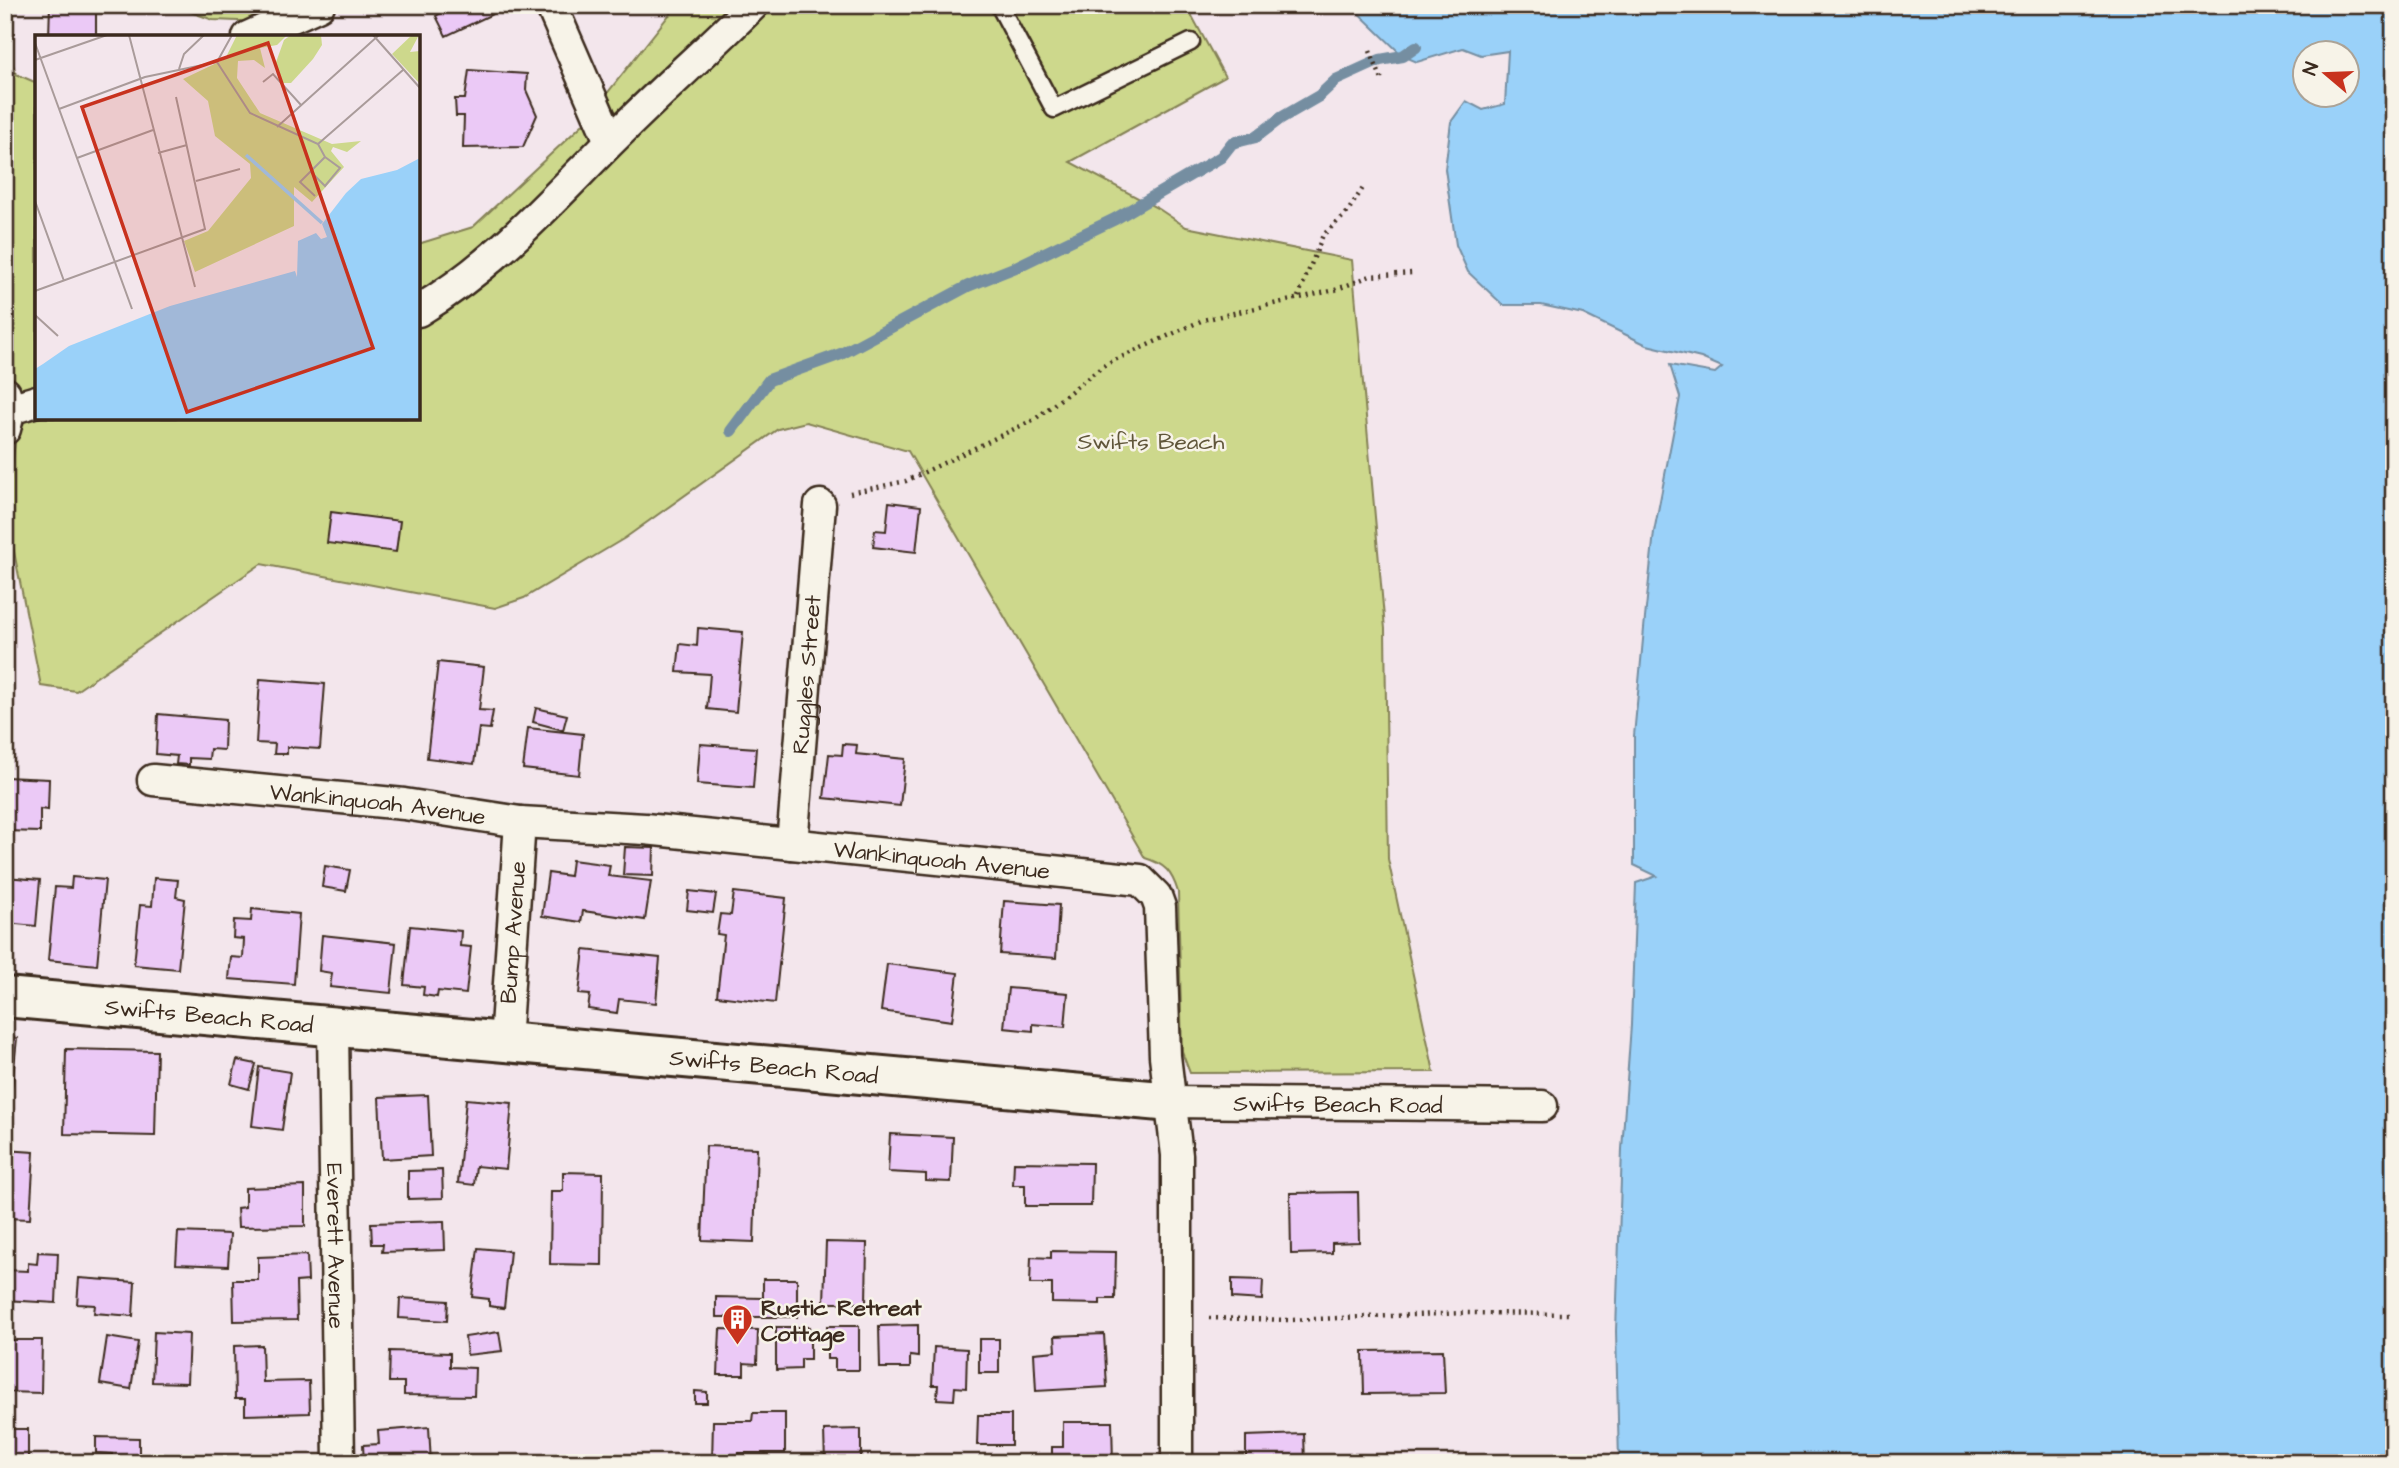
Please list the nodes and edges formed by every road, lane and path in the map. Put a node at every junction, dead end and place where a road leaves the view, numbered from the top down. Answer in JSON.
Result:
{"nodes":[{"id":1,"x":319,"y":5,"type":"edge"},
{"id":2,"x":551,"y":5,"type":"edge"},
{"id":3,"x":753,"y":5,"type":"edge"},
{"id":4,"x":1019,"y":5,"type":"edge"},
{"id":5,"x":1001,"y":9,"type":"edge"},
{"id":6,"x":252,"y":35,"type":"edge"},
{"id":7,"x":1191,"y":42,"type":"dead end"},
{"id":8,"x":1370,"y":51,"type":"dead end"},
{"id":9,"x":1382,"y":80,"type":"dead end"},
{"id":10,"x":610,"y":141,"type":"junction"},
{"id":11,"x":1363,"y":188,"type":"dead end"},
{"id":12,"x":1412,"y":273,"type":"dead end"},
{"id":13,"x":1298,"y":297,"type":"junction"},
{"id":14,"x":420,"y":310,"type":"edge"},
{"id":15,"x":820,"y":505,"type":"joint"},
{"id":16,"x":153,"y":780,"type":"dead end"},
{"id":17,"x":520,"y":822,"type":"junction"},
{"id":18,"x":792,"y":844,"type":"junction"},
{"id":19,"x":5,"y":997,"type":"edge"},
{"id":20,"x":333,"y":1027,"type":"junction"},
{"id":21,"x":505,"y":1042,"type":"junction"},
{"id":22,"x":1172,"y":1102,"type":"junction"},
{"id":23,"x":1542,"y":1106,"type":"dead end"},
{"id":24,"x":1572,"y":1314,"type":"dead end"},
{"id":25,"x":1177,"y":1320,"type":"junction"},
{"id":26,"x":339,"y":1463,"type":"edge"},
{"id":27,"x":1177,"y":1463,"type":"edge"}],
"edges":[{"from":1,"to":6,"type":"street"},
{"from":2,"to":10,"type":"street"},
{"from":3,"to":10,"type":"street"},
{"from":4,"to":5,"type":"lane"},
{"from":5,"to":7,"type":"lane"},
{"from":8,"to":9,"type":"path"},
{"from":10,"to":14,"type":"street"},
{"from":11,"to":13,"type":"path"},
{"from":12,"to":13,"type":"path"},
{"from":13,"to":15,"type":"path"},
{"from":15,"to":18,"type":"street","name":"Ruggles Street"},
{"from":16,"to":17,"type":"street","name":"Wankinquoah Avenue"},
{"from":17,"to":18,"type":"street","name":"Wankinquoah Avenue"},
{"from":17,"to":21,"type":"street","name":"Bump Avenue"},
{"from":18,"to":22,"type":"street","name":"Wankinquoah Avenue"},
{"from":19,"to":20,"type":"street","name":"Swifts Beach Road"},
{"from":20,"to":21,"type":"street","name":"Swifts Beach Road"},
{"from":20,"to":26,"type":"street","name":"Everett Avenue"},
{"from":21,"to":22,"type":"street","name":"Swifts Beach Road"},
{"from":22,"to":23,"type":"street","name":"Swifts Beach Road"},
{"from":22,"to":25,"type":"street","name":"Wankinquoah Avenue"},
{"from":24,"to":25,"type":"path"},
{"from":25,"to":27,"type":"street","name":"Wankinquoah Avenue"}]}
